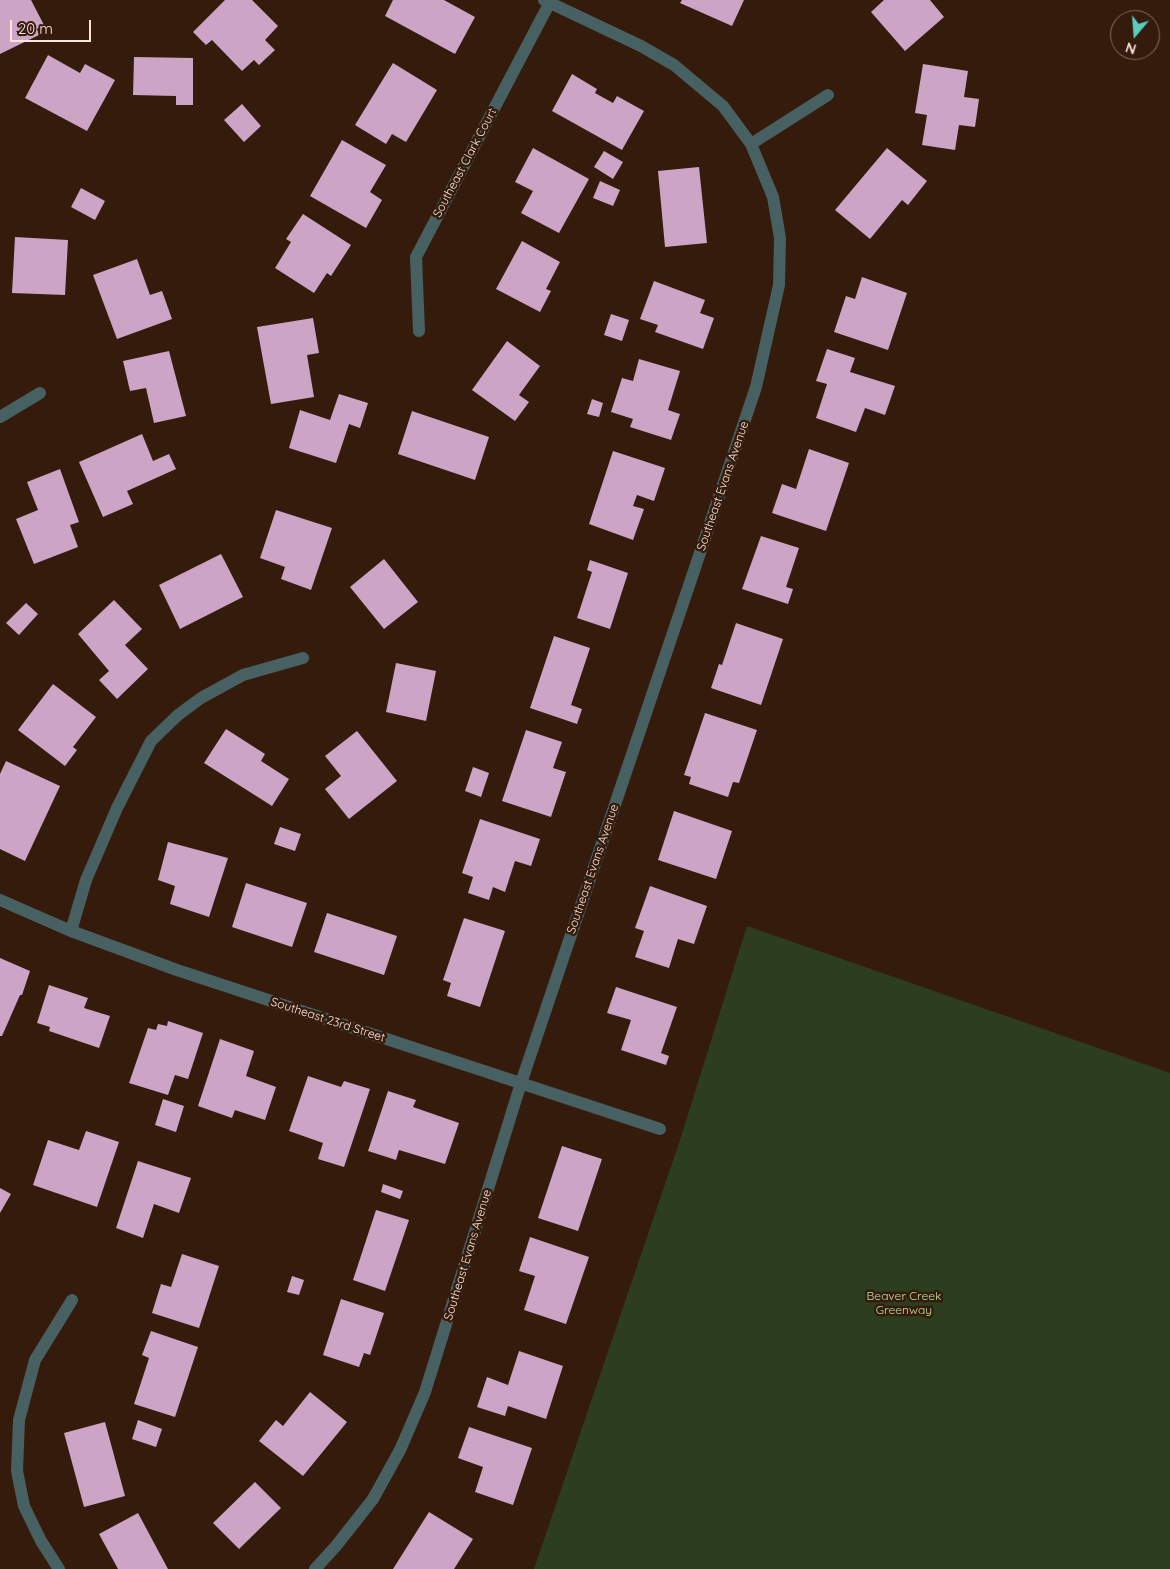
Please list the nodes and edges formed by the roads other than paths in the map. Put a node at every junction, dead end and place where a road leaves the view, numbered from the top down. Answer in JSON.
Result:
{"nodes":[{"id":1,"x":546,"y":2,"type":"edge"},
{"id":2,"x":828,"y":95,"type":"dead end"},
{"id":3,"x":752,"y":144,"type":"junction"},
{"id":4,"x":420,"y":332,"type":"dead end"},
{"id":5,"x":40,"y":393,"type":"dead end"},
{"id":6,"x":0,"y":417,"type":"edge"},
{"id":7,"x":303,"y":658,"type":"dead end"},
{"id":8,"x":0,"y":900,"type":"edge"},
{"id":9,"x":71,"y":931,"type":"junction"},
{"id":10,"x":521,"y":1083,"type":"junction"},
{"id":11,"x":660,"y":1129,"type":"dead end"},
{"id":12,"x":72,"y":1300,"type":"dead end"},
{"id":13,"x":59,"y":1569,"type":"edge"},
{"id":14,"x":315,"y":1569,"type":"edge"}],
"edges":[{"from":1,"to":3,"type":"street","name":"Southeast Evans Avenue"},
{"from":1,"to":4,"type":"street","name":"Southeast Clark Court"},
{"from":2,"to":3,"type":"street"},
{"from":3,"to":10,"type":"street","name":"Southeast Evans Avenue"},
{"from":5,"to":6,"type":"street"},
{"from":7,"to":9,"type":"street"},
{"from":8,"to":9,"type":"street","name":"Southeast 23rd Street"},
{"from":9,"to":10,"type":"street","name":"Southeast 23rd Street"},
{"from":10,"to":11,"type":"street","name":"Southeast 23rd Street"},
{"from":10,"to":14,"type":"street","name":"Southeast Evans Avenue"},
{"from":12,"to":13,"type":"street"}]}
